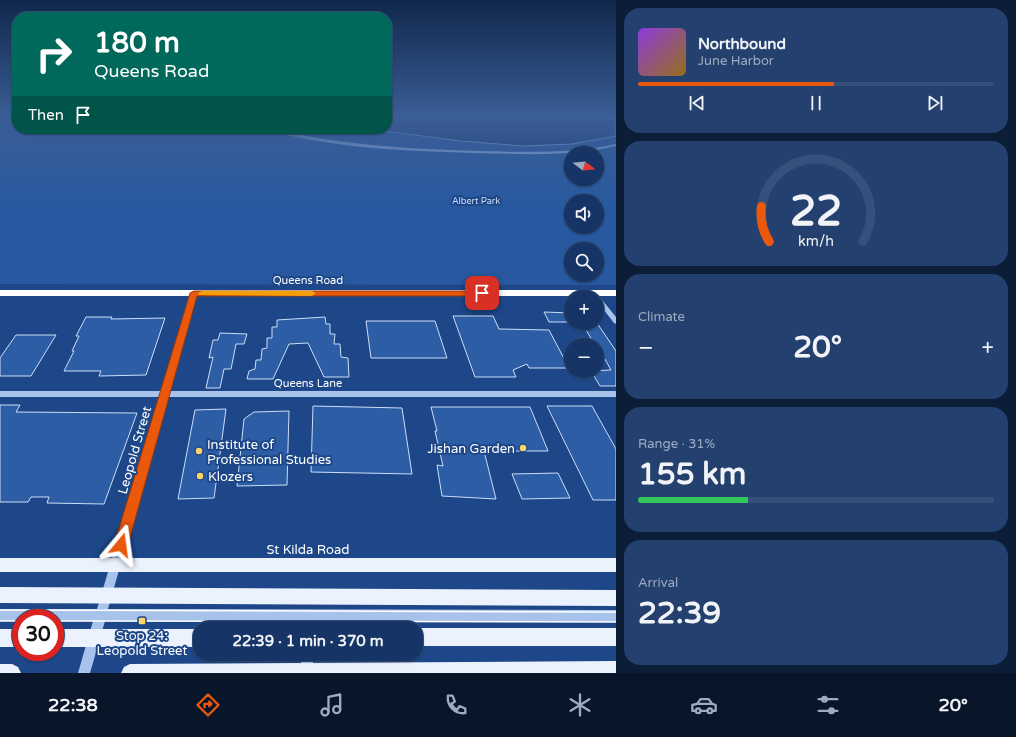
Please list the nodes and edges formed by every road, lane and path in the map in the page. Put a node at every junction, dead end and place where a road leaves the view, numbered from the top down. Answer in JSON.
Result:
{"nodes":[{"id":1,"x":395,"y":149,"type":"edge"},
{"id":2,"x":591,"y":149,"type":"edge"},
{"id":3,"x":0,"y":293,"type":"edge"},
{"id":4,"x":194,"y":293,"type":"junction"},
{"id":5,"x":616,"y":293,"type":"edge"},
{"id":6,"x":604,"y":295,"type":"edge"},
{"id":7,"x":564,"y":296,"type":"edge"},
{"id":8,"x":604,"y":306,"type":"edge"},
{"id":9,"x":616,"y":322,"type":"edge"},
{"id":10,"x":0,"y":394,"type":"edge"},
{"id":11,"x":165,"y":394,"type":"junction"},
{"id":12,"x":616,"y":394,"type":"edge"},
{"id":13,"x":0,"y":565,"type":"edge"},
{"id":14,"x":616,"y":565,"type":"edge"},
{"id":15,"x":115,"y":566,"type":"junction"},
{"id":16,"x":0,"y":595,"type":"edge"},
{"id":17,"x":107,"y":595,"type":"junction"},
{"id":18,"x":616,"y":598,"type":"edge"},
{"id":19,"x":0,"y":615,"type":"edge"},
{"id":20,"x":101,"y":616,"type":"junction"},
{"id":21,"x":616,"y":616,"type":"edge"},
{"id":22,"x":423,"y":637,"type":"edge"},
{"id":23,"x":616,"y":637,"type":"edge"},
{"id":24,"x":0,"y":638,"type":"edge"},
{"id":25,"x":12,"y":638,"type":"edge"},
{"id":26,"x":64,"y":638,"type":"edge"},
{"id":27,"x":94,"y":638,"type":"junction"},
{"id":28,"x":193,"y":638,"type":"edge"},
{"id":29,"x":307,"y":663,"type":"edge"},
{"id":30,"x":616,"y":670,"type":"edge"},
{"id":31,"x":0,"y":673,"type":"edge"},
{"id":32,"x":12,"y":673,"type":"edge"},
{"id":33,"x":84,"y":673,"type":"edge"},
{"id":34,"x":130,"y":673,"type":"edge"}],
"edges":[{"from":1,"to":2,"type":"street"},
{"from":3,"to":4,"type":"highway","name":"Queens Road"},
{"from":4,"to":7,"type":"highway","name":"Queens Road"},
{"from":4,"to":11,"type":"street","name":"Leopold Street"},
{"from":5,"to":6,"type":"highway","name":"Queens Road"},
{"from":8,"to":9,"type":"street"},
{"from":10,"to":11,"type":"street","name":"Queens Lane"},
{"from":11,"to":12,"type":"street","name":"Queens Lane"},
{"from":11,"to":15,"type":"street","name":"Leopold Street"},
{"from":13,"to":15,"type":"main road","name":"St Kilda Road"},
{"from":14,"to":15,"type":"main road","name":"St Kilda Road"},
{"from":15,"to":17,"type":"street","name":"Leopold Street"},
{"from":16,"to":17,"type":"main road"},
{"from":17,"to":18,"type":"main road"},
{"from":17,"to":20,"type":"street","name":"Leopold Street"},
{"from":19,"to":20,"type":"street"},
{"from":20,"to":21,"type":"street"},
{"from":20,"to":27,"type":"street","name":"Leopold Street"},
{"from":22,"to":23,"type":"main road"},
{"from":24,"to":25,"type":"main road"},
{"from":26,"to":27,"type":"main road"},
{"from":27,"to":28,"type":"main road"},
{"from":27,"to":33,"type":"street","name":"Leopold Street"},
{"from":29,"to":30,"type":"main road"},
{"from":29,"to":34,"type":"main road"},
{"from":31,"to":32,"type":"main road"}]}
